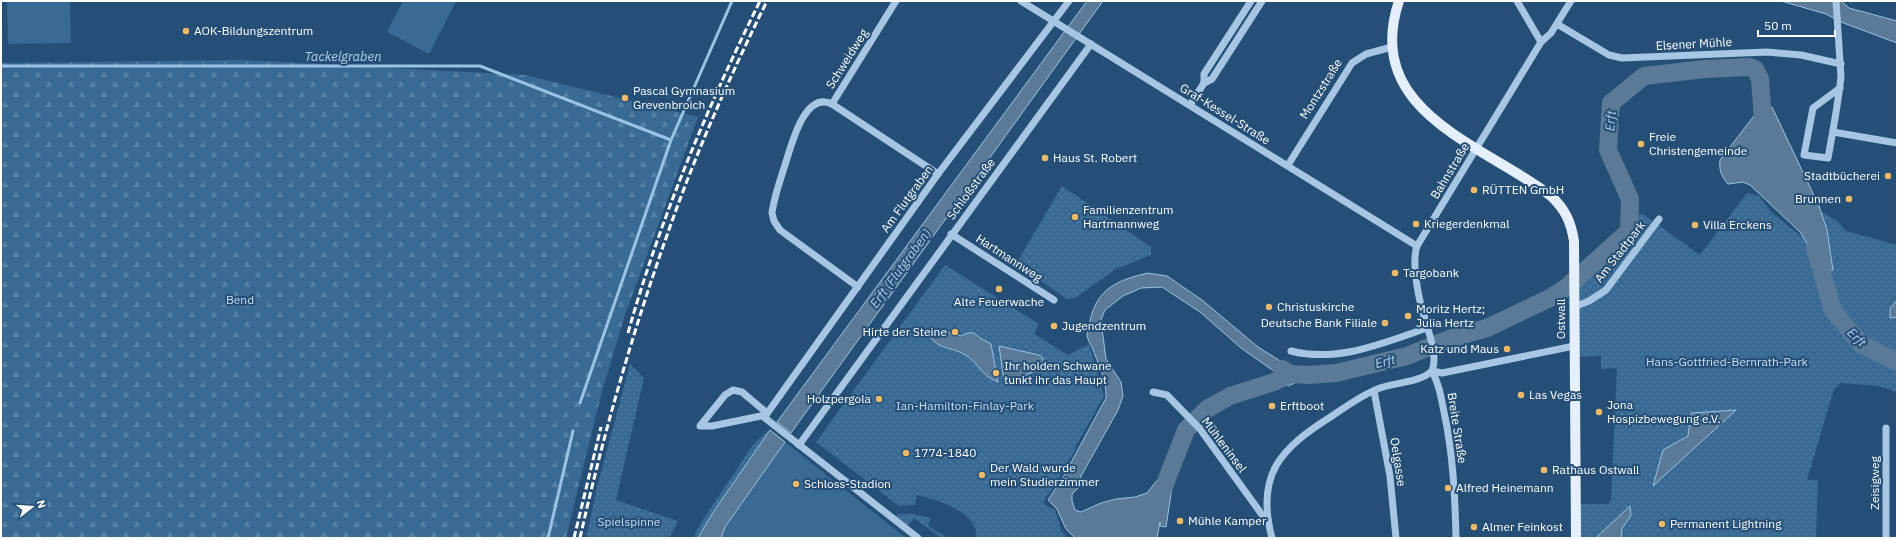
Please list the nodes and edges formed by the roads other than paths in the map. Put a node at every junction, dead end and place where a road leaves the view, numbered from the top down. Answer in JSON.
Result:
{"nodes":[{"id":1,"x":896,"y":1,"type":"edge"},
{"id":2,"x":1021,"y":1,"type":"edge"},
{"id":3,"x":1069,"y":1,"type":"edge"},
{"id":4,"x":1251,"y":1,"type":"edge"},
{"id":5,"x":1262,"y":1,"type":"edge"},
{"id":6,"x":1399,"y":1,"type":"edge"},
{"id":7,"x":1517,"y":1,"type":"edge"},
{"id":8,"x":1571,"y":1,"type":"edge"},
{"id":9,"x":1836,"y":1,"type":"edge"},
{"id":10,"x":1054,"y":22,"type":"junction"},
{"id":11,"x":1557,"y":24,"type":"junction"},
{"id":12,"x":1541,"y":42,"type":"junction"},
{"id":13,"x":1091,"y":44,"type":"junction"},
{"id":14,"x":1392,"y":47,"type":"junction"},
{"id":15,"x":1841,"y":64,"type":"junction"},
{"id":16,"x":1204,"y":82,"type":"junction"},
{"id":17,"x":1840,"y":88,"type":"junction"},
{"id":18,"x":832,"y":104,"type":"junction"},
{"id":19,"x":1190,"y":105,"type":"junction"},
{"id":20,"x":1833,"y":132,"type":"junction"},
{"id":21,"x":1897,"y":143,"type":"edge"},
{"id":22,"x":1476,"y":148,"type":"junction"},
{"id":23,"x":1288,"y":165,"type":"junction"},
{"id":24,"x":938,"y":174,"type":"junction"},
{"id":25,"x":1659,"y":219,"type":"dead end"},
{"id":26,"x":951,"y":234,"type":"junction"},
{"id":27,"x":1417,"y":246,"type":"junction"},
{"id":28,"x":858,"y":287,"type":"junction"},
{"id":29,"x":1054,"y":300,"type":"dead end"},
{"id":30,"x":1574,"y":307,"type":"junction"},
{"id":31,"x":1428,"y":331,"type":"junction"},
{"id":32,"x":1574,"y":346,"type":"junction"},
{"id":33,"x":1291,"y":351,"type":"dead end"},
{"id":34,"x":1432,"y":371,"type":"junction"},
{"id":35,"x":1374,"y":391,"type":"junction"},
{"id":36,"x":1152,"y":392,"type":"dead end"},
{"id":37,"x":766,"y":414,"type":"junction"},
{"id":38,"x":1886,"y":428,"type":"dead end"},
{"id":39,"x":799,"y":445,"type":"junction"},
{"id":40,"x":1268,"y":523,"type":"junction"},
{"id":41,"x":918,"y":538,"type":"edge"},
{"id":42,"x":1272,"y":538,"type":"edge"},
{"id":43,"x":1396,"y":538,"type":"edge"},
{"id":44,"x":1456,"y":538,"type":"edge"},
{"id":45,"x":1576,"y":538,"type":"edge"},
{"id":46,"x":1886,"y":538,"type":"edge"}],
"edges":[{"from":1,"to":18,"type":"street","name":"Schweidweg"},
{"from":2,"to":10,"type":"street","name":"Graf-Kessel-Straße"},
{"from":3,"to":10,"type":"street","name":"Am Flutgraben"},
{"from":4,"to":16,"type":"street"},
{"from":5,"to":16,"type":"street"},
{"from":6,"to":14,"type":"main road"},
{"from":7,"to":12,"type":"street"},
{"from":8,"to":11,"type":"street","name":"Bahnstraße"},
{"from":9,"to":15,"type":"street"},
{"from":10,"to":13,"type":"street","name":"Graf-Kessel-Straße"},
{"from":10,"to":24,"type":"street","name":"Am Flutgraben"},
{"from":11,"to":12,"type":"street","name":"Bahnstraße"},
{"from":11,"to":15,"type":"street","name":"Elsener Mühle"},
{"from":12,"to":22,"type":"street","name":"Bahnstraße"},
{"from":13,"to":19,"type":"street","name":"Graf-Kessel-Straße"},
{"from":13,"to":26,"type":"street","name":"Schloßstraße"},
{"from":14,"to":22,"type":"main road"},
{"from":14,"to":23,"type":"street","name":"Montzstraße"},
{"from":15,"to":17,"type":"street"},
{"from":16,"to":19,"type":"street"},
{"from":17,"to":20,"type":"street"},
{"from":17,"to":20,"type":"street"},
{"from":18,"to":24,"type":"street"},
{"from":18,"to":28,"type":"street","name":"Schweidweg"},
{"from":19,"to":23,"type":"street","name":"Graf-Kessel-Straße"},
{"from":20,"to":21,"type":"street"},
{"from":22,"to":27,"type":"street","name":"Bahnstraße"},
{"from":22,"to":30,"type":"main road","name":"Ostwall"},
{"from":23,"to":27,"type":"street","name":"Graf-Kessel-Straße"},
{"from":24,"to":28,"type":"street","name":"Am Flutgraben"},
{"from":25,"to":30,"type":"street","name":"Am Stadtpark"},
{"from":26,"to":29,"type":"street","name":"Hartmannweg"},
{"from":26,"to":39,"type":"street","name":"Schloßstraße"},
{"from":27,"to":31,"type":"street","name":"Bahnstraße"},
{"from":28,"to":37,"type":"street","name":"Am Flutgraben"},
{"from":30,"to":32,"type":"main road","name":"Ostwall"},
{"from":31,"to":33,"type":"street"},
{"from":31,"to":34,"type":"street","name":"Bahnstraße"},
{"from":32,"to":34,"type":"street"},
{"from":32,"to":45,"type":"main road","name":"Ostwall"},
{"from":34,"to":35,"type":"street"},
{"from":34,"to":44,"type":"street","name":"Breite Straße"},
{"from":35,"to":40,"type":"street"},
{"from":35,"to":43,"type":"street","name":"Oelgasse"},
{"from":36,"to":40,"type":"street","name":"Mühleninsel"},
{"from":37,"to":37,"type":"street"},
{"from":37,"to":39,"type":"street"},
{"from":38,"to":46,"type":"street","name":"Zeisigweg"},
{"from":39,"to":41,"type":"street"},
{"from":40,"to":42,"type":"street"}]}
